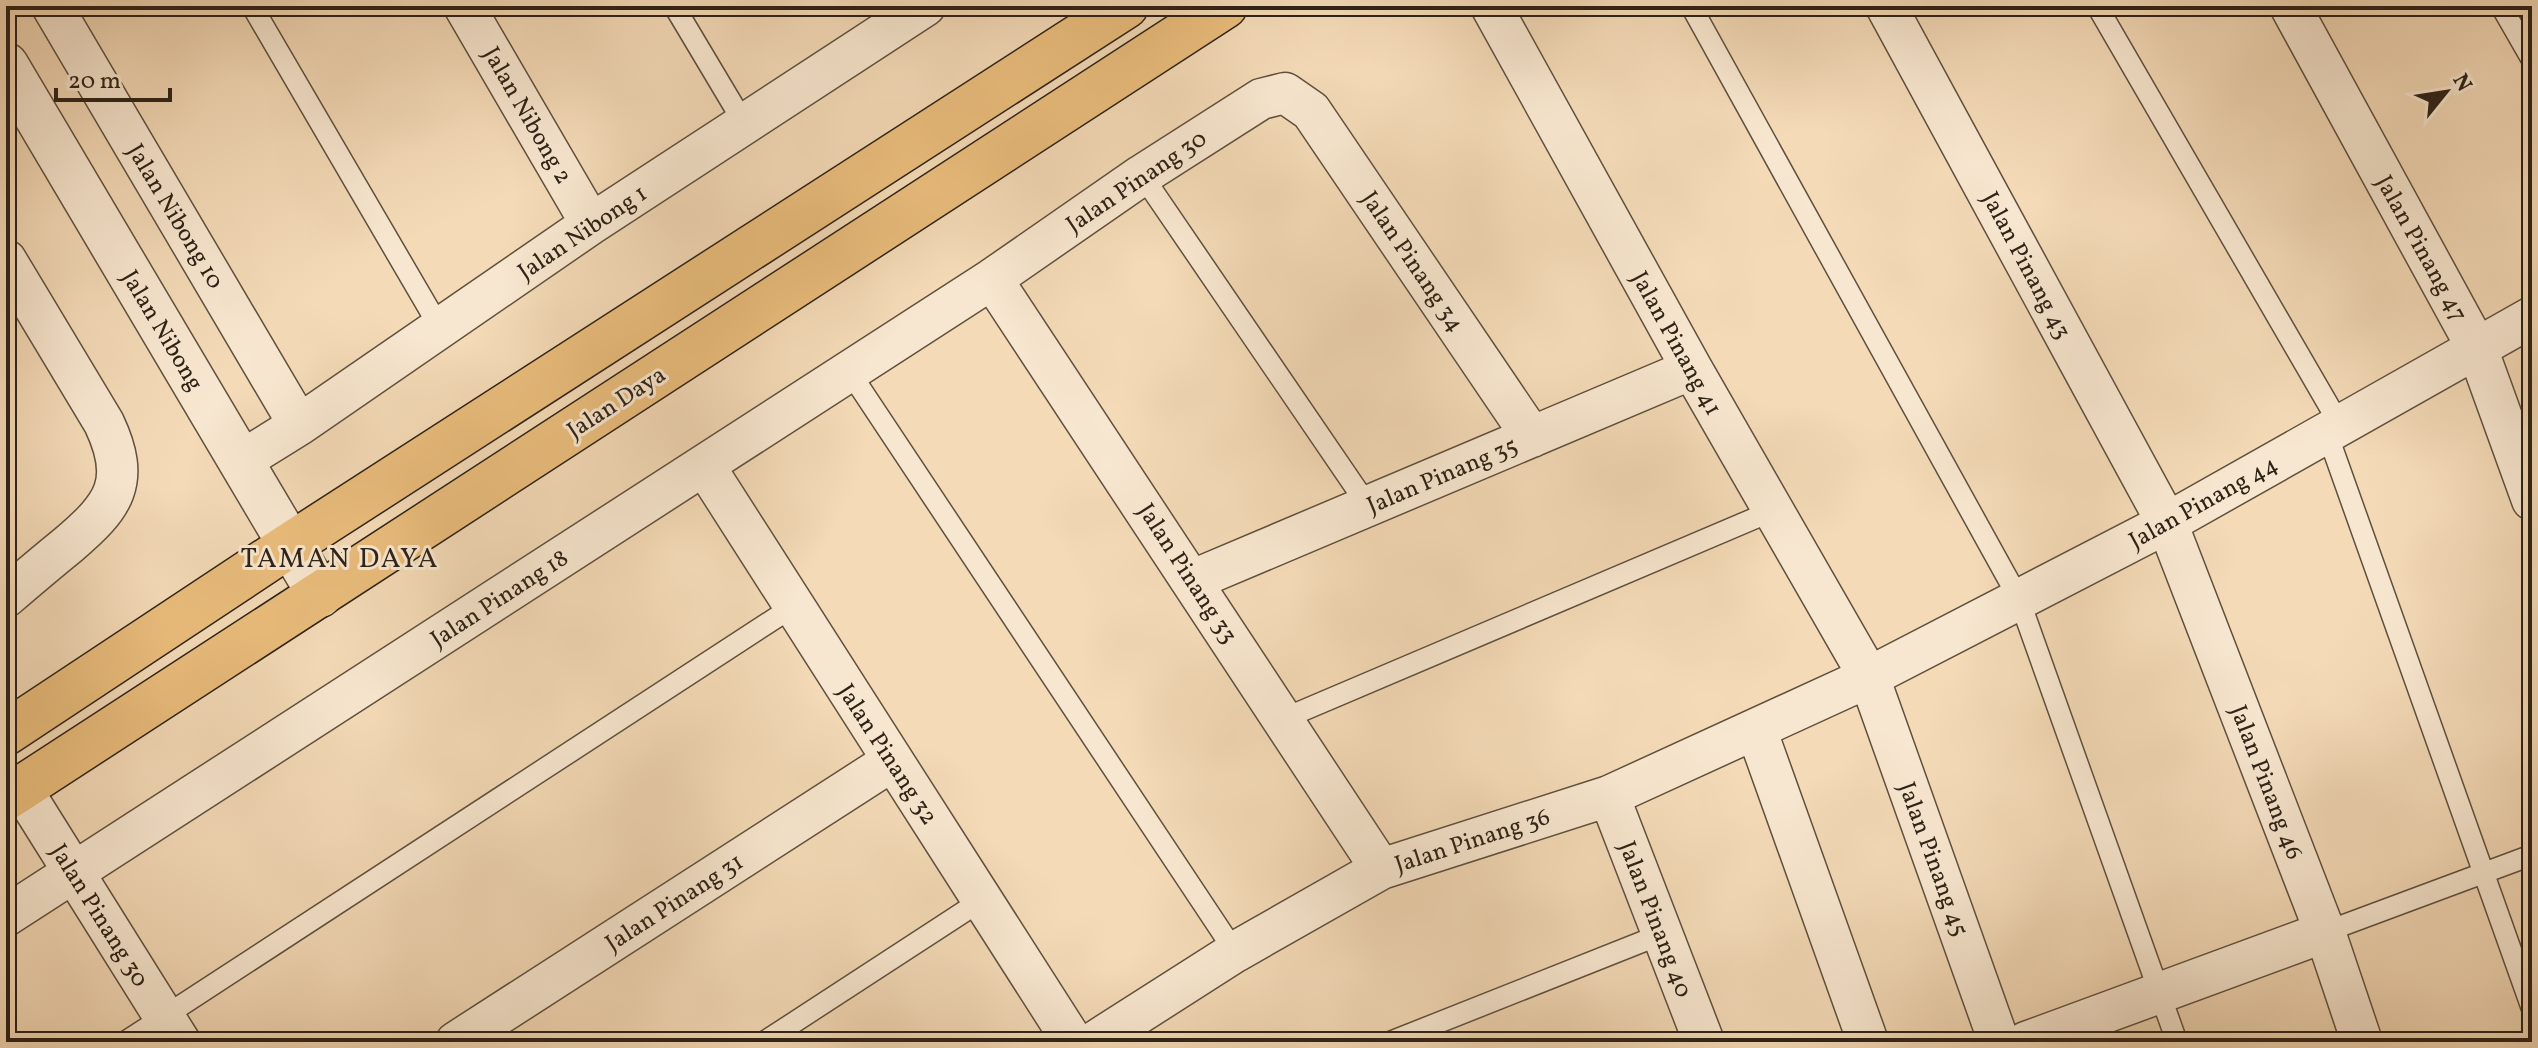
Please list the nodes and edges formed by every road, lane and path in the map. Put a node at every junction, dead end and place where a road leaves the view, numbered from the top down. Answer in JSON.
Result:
{"nodes":[{"id":1,"x":52,"y":6,"type":"edge"},
{"id":2,"x":252,"y":6,"type":"edge"},
{"id":3,"x":464,"y":6,"type":"edge"},
{"id":4,"x":674,"y":6,"type":"edge"},
{"id":5,"x":925,"y":6,"type":"edge"},
{"id":6,"x":1126,"y":6,"type":"edge"},
{"id":7,"x":1225,"y":6,"type":"edge"},
{"id":8,"x":1491,"y":6,"type":"edge"},
{"id":9,"x":1691,"y":6,"type":"edge"},
{"id":10,"x":1886,"y":6,"type":"edge"},
{"id":11,"x":2097,"y":6,"type":"edge"},
{"id":12,"x":2290,"y":6,"type":"edge"},
{"id":13,"x":2501,"y":6,"type":"edge"},
{"id":14,"x":872,"y":19,"type":"edge"},
{"id":15,"x":2532,"y":60,"type":"edge"},
{"id":16,"x":6,"y":65,"type":"edge"},
{"id":17,"x":1285,"y":93,"type":"joint"},
{"id":18,"x":745,"y":125,"type":"junction"},
{"id":19,"x":1142,"y":175,"type":"junction"},
{"id":20,"x":591,"y":224,"type":"junction"},
{"id":21,"x":6,"y":260,"type":"edge"},
{"id":22,"x":992,"y":279,"type":"junction"},
{"id":23,"x":2532,"y":317,"type":"edge"},
{"id":24,"x":440,"y":328,"type":"junction"},
{"id":25,"x":2477,"y":348,"type":"junction"},
{"id":26,"x":1692,"y":369,"type":"junction"},
{"id":27,"x":849,"y":371,"type":"junction"},
{"id":28,"x":299,"y":425,"type":"junction"},
{"id":29,"x":2333,"y":429,"type":"junction"},
{"id":30,"x":1532,"y":437,"type":"junction"},
{"id":31,"x":241,"y":461,"type":"junction"},
{"id":32,"x":704,"y":465,"type":"junction"},
{"id":33,"x":2532,"y":500,"type":"edge"},
{"id":34,"x":1368,"y":506,"type":"junction"},
{"id":35,"x":1772,"y":511,"type":"junction"},
{"id":36,"x":2167,"y":523,"type":"junction"},
{"id":37,"x":290,"y":545,"type":"junction"},
{"id":38,"x":1193,"y":580,"type":"junction"},
{"id":39,"x":320,"y":595,"type":"junction"},
{"id":40,"x":6,"y":597,"type":"edge"},
{"id":41,"x":2019,"y":599,"type":"junction"},
{"id":42,"x":794,"y":606,"type":"junction"},
{"id":43,"x":1869,"y":677,"type":"junction"},
{"id":44,"x":1283,"y":719,"type":"junction"},
{"id":45,"x":1756,"y":729,"type":"junction"},
{"id":46,"x":6,"y":733,"type":"edge"},
{"id":47,"x":892,"y":761,"type":"junction"},
{"id":48,"x":13,"y":793,"type":"edge"},
{"id":49,"x":1609,"y":796,"type":"junction"},
{"id":50,"x":2532,"y":855,"type":"edge"},
{"id":51,"x":1381,"y":869,"type":"junction"},
{"id":52,"x":73,"y":873,"type":"junction"},
{"id":53,"x":2483,"y":873,"type":"junction"},
{"id":54,"x":982,"y":900,"type":"junction"},
{"id":55,"x":6,"y":916,"type":"edge"},
{"id":56,"x":2325,"y":932,"type":"junction"},
{"id":57,"x":1662,"y":934,"type":"junction"},
{"id":58,"x":1235,"y":952,"type":"junction"},
{"id":59,"x":2159,"y":993,"type":"junction"},
{"id":60,"x":2532,"y":1009,"type":"edge"},
{"id":61,"x":172,"y":1030,"type":"edge"},
{"id":62,"x":125,"y":1042,"type":"edge"},
{"id":63,"x":456,"y":1042,"type":"edge"},
{"id":64,"x":764,"y":1042,"type":"edge"},
{"id":65,"x":1073,"y":1042,"type":"edge"},
{"id":66,"x":1094,"y":1042,"type":"edge"},
{"id":67,"x":1390,"y":1042,"type":"edge"},
{"id":68,"x":1704,"y":1042,"type":"edge"},
{"id":69,"x":1868,"y":1042,"type":"edge"},
{"id":70,"x":1999,"y":1042,"type":"edge"},
{"id":71,"x":2026,"y":1042,"type":"edge"},
{"id":72,"x":2177,"y":1042,"type":"edge"},
{"id":73,"x":2362,"y":1042,"type":"edge"}],
"edges":[{"from":1,"to":28,"type":"street","name":"Jalan Nibong 10"},
{"from":2,"to":24,"type":"lane"},
{"from":3,"to":20,"type":"street","name":"Jalan Nibong 2"},
{"from":4,"to":18,"type":"lane"},
{"from":5,"to":14,"type":"street","name":"Jalan Nibong 1"},
{"from":6,"to":37,"type":"main road"},
{"from":7,"to":39,"type":"main road","name":"Jalan Daya"},
{"from":8,"to":26,"type":"street","name":"Jalan Pinang 41"},
{"from":9,"to":41,"type":"lane"},
{"from":10,"to":36,"type":"street","name":"Jalan Pinang 43"},
{"from":11,"to":29,"type":"lane"},
{"from":12,"to":25,"type":"street","name":"Jalan Pinang 47"},
{"from":13,"to":15,"type":"lane"},
{"from":14,"to":18,"type":"street","name":"Jalan Nibong 1"},
{"from":16,"to":31,"type":"street","name":"Jalan Nibong"},
{"from":17,"to":19,"type":"street","name":"Jalan Pinang 30"},
{"from":17,"to":30,"type":"street","name":"Jalan Pinang 34"},
{"from":18,"to":20,"type":"street","name":"Jalan Nibong 1"},
{"from":19,"to":22,"type":"street","name":"Jalan Pinang 30"},
{"from":19,"to":34,"type":"lane"},
{"from":20,"to":24,"type":"street","name":"Jalan Nibong 1"},
{"from":21,"to":40,"type":"street"},
{"from":22,"to":27,"type":"street","name":"Jalan Pinang 18"},
{"from":22,"to":38,"type":"street","name":"Jalan Pinang 33"},
{"from":23,"to":25,"type":"street","name":"Jalan Pinang 44"},
{"from":24,"to":28,"type":"street","name":"Jalan Nibong 1"},
{"from":25,"to":29,"type":"street","name":"Jalan Pinang 44"},
{"from":25,"to":33,"type":"street","name":"Jalan Pinang 47"},
{"from":26,"to":30,"type":"street","name":"Jalan Pinang 35"},
{"from":26,"to":35,"type":"street","name":"Jalan Pinang 41"},
{"from":27,"to":32,"type":"street","name":"Jalan Pinang 18"},
{"from":27,"to":58,"type":"lane"},
{"from":28,"to":31,"type":"street","name":"Jalan Nibong 1"},
{"from":29,"to":36,"type":"street","name":"Jalan Pinang 44"},
{"from":29,"to":53,"type":"lane"},
{"from":30,"to":34,"type":"street","name":"Jalan Pinang 35"},
{"from":31,"to":37,"type":"street","name":"Jalan Nibong"},
{"from":32,"to":42,"type":"street","name":"Jalan Pinang 32"},
{"from":32,"to":52,"type":"street","name":"Jalan Pinang 18"},
{"from":34,"to":38,"type":"street","name":"Jalan Pinang 35"},
{"from":35,"to":43,"type":"street","name":"Jalan Pinang 41"},
{"from":35,"to":44,"type":"lane"},
{"from":36,"to":41,"type":"street","name":"Jalan Pinang 44"},
{"from":36,"to":56,"type":"street","name":"Jalan Pinang 46"},
{"from":37,"to":39,"type":"street","name":"Jalan Nibong"},
{"from":37,"to":46,"type":"main road"},
{"from":38,"to":44,"type":"street","name":"Jalan Pinang 33"},
{"from":39,"to":48,"type":"main road","name":"Jalan Daya"},
{"from":41,"to":43,"type":"street","name":"Jalan Pinang 44"},
{"from":41,"to":59,"type":"lane"},
{"from":42,"to":47,"type":"street","name":"Jalan Pinang 32"},
{"from":42,"to":61,"type":"lane"},
{"from":43,"to":45,"type":"street","name":"Jalan Pinang 36"},
{"from":43,"to":70,"type":"street","name":"Jalan Pinang 45"},
{"from":44,"to":51,"type":"street","name":"Jalan Pinang 33"},
{"from":45,"to":49,"type":"street","name":"Jalan Pinang 36"},
{"from":45,"to":69,"type":"street"},
{"from":47,"to":54,"type":"street","name":"Jalan Pinang 32"},
{"from":47,"to":63,"type":"street","name":"Jalan Pinang 31"},
{"from":48,"to":52,"type":"street","name":"Jalan Pinang 30"},
{"from":49,"to":51,"type":"street","name":"Jalan Pinang 36"},
{"from":49,"to":57,"type":"street","name":"Jalan Pinang 40"},
{"from":50,"to":53,"type":"lane"},
{"from":51,"to":58,"type":"street","name":"Jalan Pinang 36"},
{"from":52,"to":55,"type":"street","name":"Jalan Pinang 18"},
{"from":52,"to":61,"type":"street","name":"Jalan Pinang 30"},
{"from":53,"to":56,"type":"lane"},
{"from":53,"to":60,"type":"lane"},
{"from":54,"to":64,"type":"lane"},
{"from":54,"to":65,"type":"street","name":"Jalan Pinang 32"},
{"from":56,"to":59,"type":"street"},
{"from":56,"to":73,"type":"street","name":"Jalan Pinang 46"},
{"from":57,"to":67,"type":"lane"},
{"from":57,"to":68,"type":"street","name":"Jalan Pinang 40"},
{"from":58,"to":66,"type":"street","name":"Jalan Pinang 36"},
{"from":59,"to":71,"type":"street"},
{"from":59,"to":72,"type":"lane"},
{"from":61,"to":62,"type":"lane"}]}
